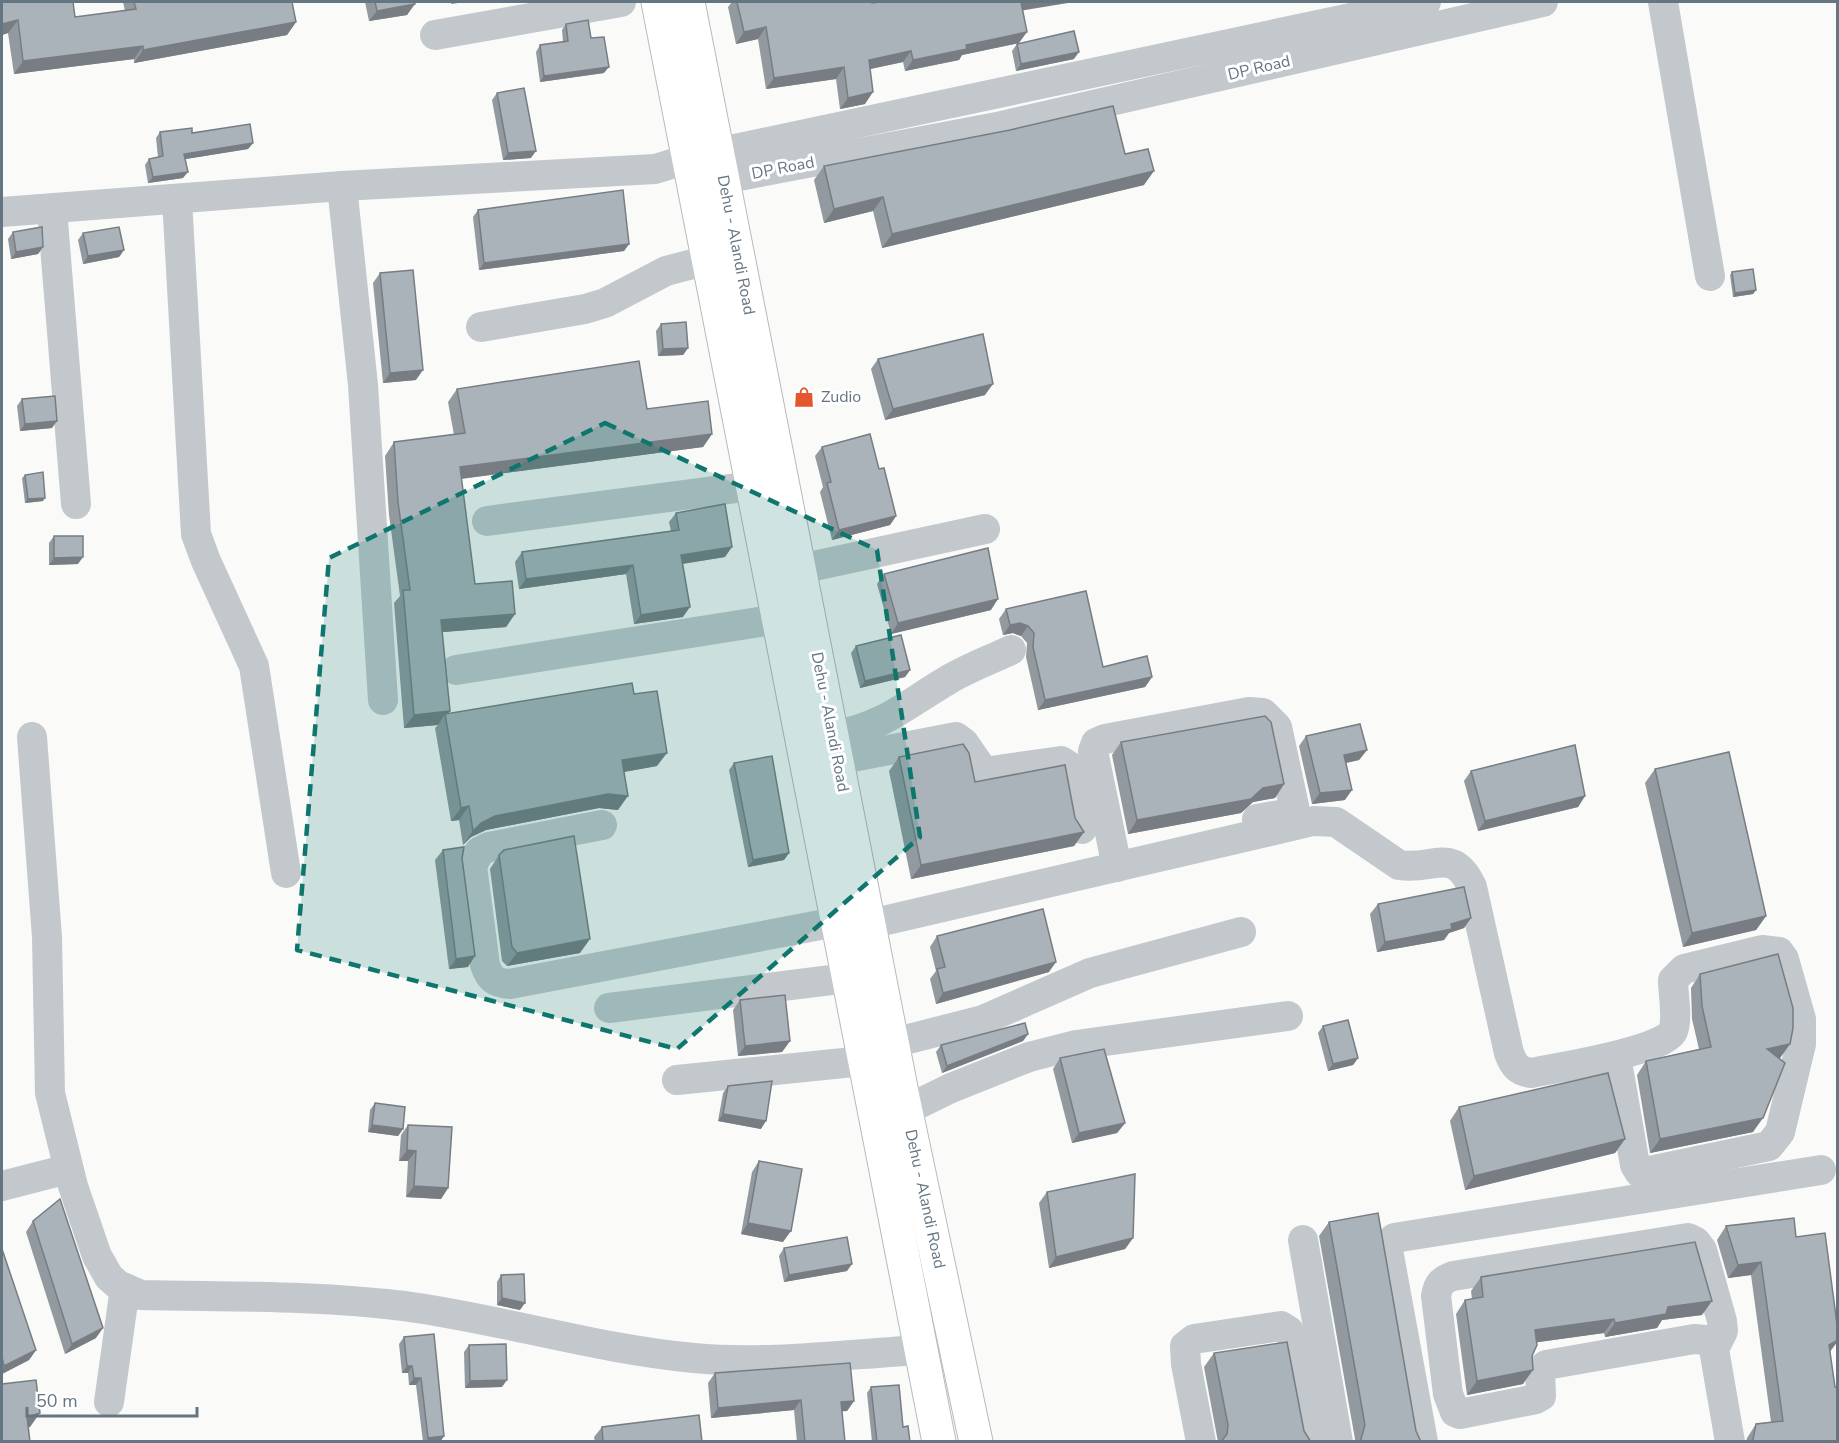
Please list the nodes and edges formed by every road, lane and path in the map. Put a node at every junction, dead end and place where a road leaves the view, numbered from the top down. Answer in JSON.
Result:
{"nodes":[{"id":1,"x":621,"y":2,"type":"edge"},
{"id":2,"x":658,"y":2,"type":"edge"},
{"id":3,"x":688,"y":2,"type":"edge"},
{"id":4,"x":1543,"y":2,"type":"edge"},
{"id":5,"x":1663,"y":2,"type":"edge"},
{"id":6,"x":1430,"y":9,"type":"edge"},
{"id":7,"x":435,"y":35,"type":"dead end"},
{"id":8,"x":705,"y":169,"type":"junction"},
{"id":9,"x":342,"y":186,"type":"junction"},
{"id":10,"x":177,"y":199,"type":"junction"},
{"id":11,"x":52,"y":208,"type":"junction"},
{"id":12,"x":2,"y":212,"type":"edge"},
{"id":13,"x":708,"y":260,"type":"junction"},
{"id":14,"x":1710,"y":276,"type":"dead end"},
{"id":15,"x":481,"y":327,"type":"dead end"},
{"id":16,"x":752,"y":486,"type":"junction"},
{"id":17,"x":76,"y":504,"type":"dead end"},
{"id":18,"x":487,"y":521,"type":"dead end"},
{"id":19,"x":986,"y":529,"type":"dead end"},
{"id":20,"x":800,"y":569,"type":"junction"},
{"id":21,"x":777,"y":619,"type":"junction"},
{"id":22,"x":1011,"y":650,"type":"dead end"},
{"id":23,"x":456,"y":670,"type":"dead end"},
{"id":24,"x":383,"y":700,"type":"dead end"},
{"id":25,"x":32,"y":737,"type":"dead end"},
{"id":26,"x":835,"y":748,"type":"junction"},
{"id":27,"x":602,"y":825,"type":"dead end"},
{"id":28,"x":1082,"y":829,"type":"edge"},
{"id":29,"x":1197,"y":849,"type":"junction"},
{"id":30,"x":1117,"y":867,"type":"junction"},
{"id":31,"x":286,"y":873,"type":"dead end"},
{"id":32,"x":837,"y":922,"type":"junction"},
{"id":33,"x":870,"y":924,"type":"junction"},
{"id":34,"x":1241,"y":932,"type":"dead end"},
{"id":35,"x":847,"y":978,"type":"junction"},
{"id":36,"x":609,"y":1008,"type":"dead end"},
{"id":37,"x":1288,"y":1016,"type":"dead end"},
{"id":38,"x":893,"y":1043,"type":"junction"},
{"id":39,"x":1616,"y":1056,"type":"junction"},
{"id":40,"x":863,"y":1060,"type":"junction"},
{"id":41,"x":677,"y":1080,"type":"dead end"},
{"id":42,"x":906,"y":1110,"type":"junction"},
{"id":43,"x":68,"y":1169,"type":"junction"},
{"id":44,"x":1821,"y":1170,"type":"dead end"},
{"id":45,"x":2,"y":1186,"type":"edge"},
{"id":46,"x":1566,"y":1210,"type":"junction"},
{"id":47,"x":1303,"y":1240,"type":"dead end"},
{"id":48,"x":1574,"y":1256,"type":"junction"},
{"id":49,"x":125,"y":1288,"type":"junction"},
{"id":50,"x":1714,"y":1349,"type":"junction"},
{"id":51,"x":921,"y":1350,"type":"junction"},
{"id":52,"x":109,"y":1402,"type":"dead end"},
{"id":53,"x":939,"y":1442,"type":"edge"},
{"id":54,"x":976,"y":1442,"type":"edge"},
{"id":55,"x":1200,"y":1442,"type":"edge"},
{"id":56,"x":1311,"y":1442,"type":"edge"},
{"id":57,"x":1338,"y":1442,"type":"edge"},
{"id":58,"x":1423,"y":1442,"type":"edge"},
{"id":59,"x":1730,"y":1442,"type":"edge"}],
"edges":[{"from":1,"to":7,"type":"street"},
{"from":2,"to":8,"type":"main road","name":"Dehu - Alandi Road"},
{"from":3,"to":8,"type":"main road","name":"Dehu - Alandi Road"},
{"from":4,"to":6,"type":"street","name":"DP Road"},
{"from":5,"to":14,"type":"street"},
{"from":6,"to":8,"type":"street","name":"DP Road"},
{"from":8,"to":9,"type":"street","name":"DP Road"},
{"from":8,"to":13,"type":"main road","name":"Dehu - Alandi Road"},
{"from":8,"to":20,"type":"main road","name":"Dehu - Alandi Road"},
{"from":9,"to":10,"type":"street"},
{"from":9,"to":24,"type":"street"},
{"from":10,"to":11,"type":"street"},
{"from":10,"to":31,"type":"street"},
{"from":11,"to":12,"type":"street"},
{"from":11,"to":17,"type":"street"},
{"from":13,"to":15,"type":"street"},
{"from":13,"to":16,"type":"main road","name":"Dehu - Alandi Road"},
{"from":16,"to":18,"type":"street"},
{"from":16,"to":21,"type":"main road","name":"Dehu - Alandi Road"},
{"from":19,"to":20,"type":"street"},
{"from":20,"to":26,"type":"main road","name":"Dehu - Alandi Road"},
{"from":21,"to":23,"type":"street"},
{"from":21,"to":32,"type":"main road","name":"Dehu - Alandi Road"},
{"from":22,"to":26,"type":"street"},
{"from":25,"to":43,"type":"street"},
{"from":26,"to":28,"type":"street"},
{"from":26,"to":33,"type":"main road","name":"Dehu - Alandi Road"},
{"from":27,"to":32,"type":"street"},
{"from":29,"to":30,"type":"street"},
{"from":29,"to":30,"type":"street"},
{"from":29,"to":39,"type":"street"},
{"from":30,"to":33,"type":"street"},
{"from":32,"to":35,"type":"main road","name":"Dehu - Alandi Road"},
{"from":33,"to":38,"type":"main road","name":"Dehu - Alandi Road"},
{"from":34,"to":38,"type":"street"},
{"from":35,"to":36,"type":"street"},
{"from":35,"to":40,"type":"main road","name":"Dehu - Alandi Road"},
{"from":37,"to":42,"type":"street"},
{"from":38,"to":42,"type":"main road","name":"Dehu - Alandi Road"},
{"from":39,"to":39,"type":"street"},
{"from":40,"to":41,"type":"street"},
{"from":40,"to":51,"type":"main road","name":"Dehu - Alandi Road"},
{"from":42,"to":54,"type":"main road","name":"Dehu - Alandi Road"},
{"from":43,"to":45,"type":"street"},
{"from":43,"to":49,"type":"street"},
{"from":44,"to":46,"type":"street"},
{"from":46,"to":48,"type":"street"},
{"from":46,"to":58,"type":"street"},
{"from":47,"to":57,"type":"street"},
{"from":48,"to":50,"type":"street"},
{"from":48,"to":50,"type":"street"},
{"from":49,"to":51,"type":"street"},
{"from":49,"to":52,"type":"street"},
{"from":50,"to":59,"type":"street"},
{"from":51,"to":53,"type":"main road","name":"Dehu - Alandi Road"},
{"from":55,"to":56,"type":"street"}]}
